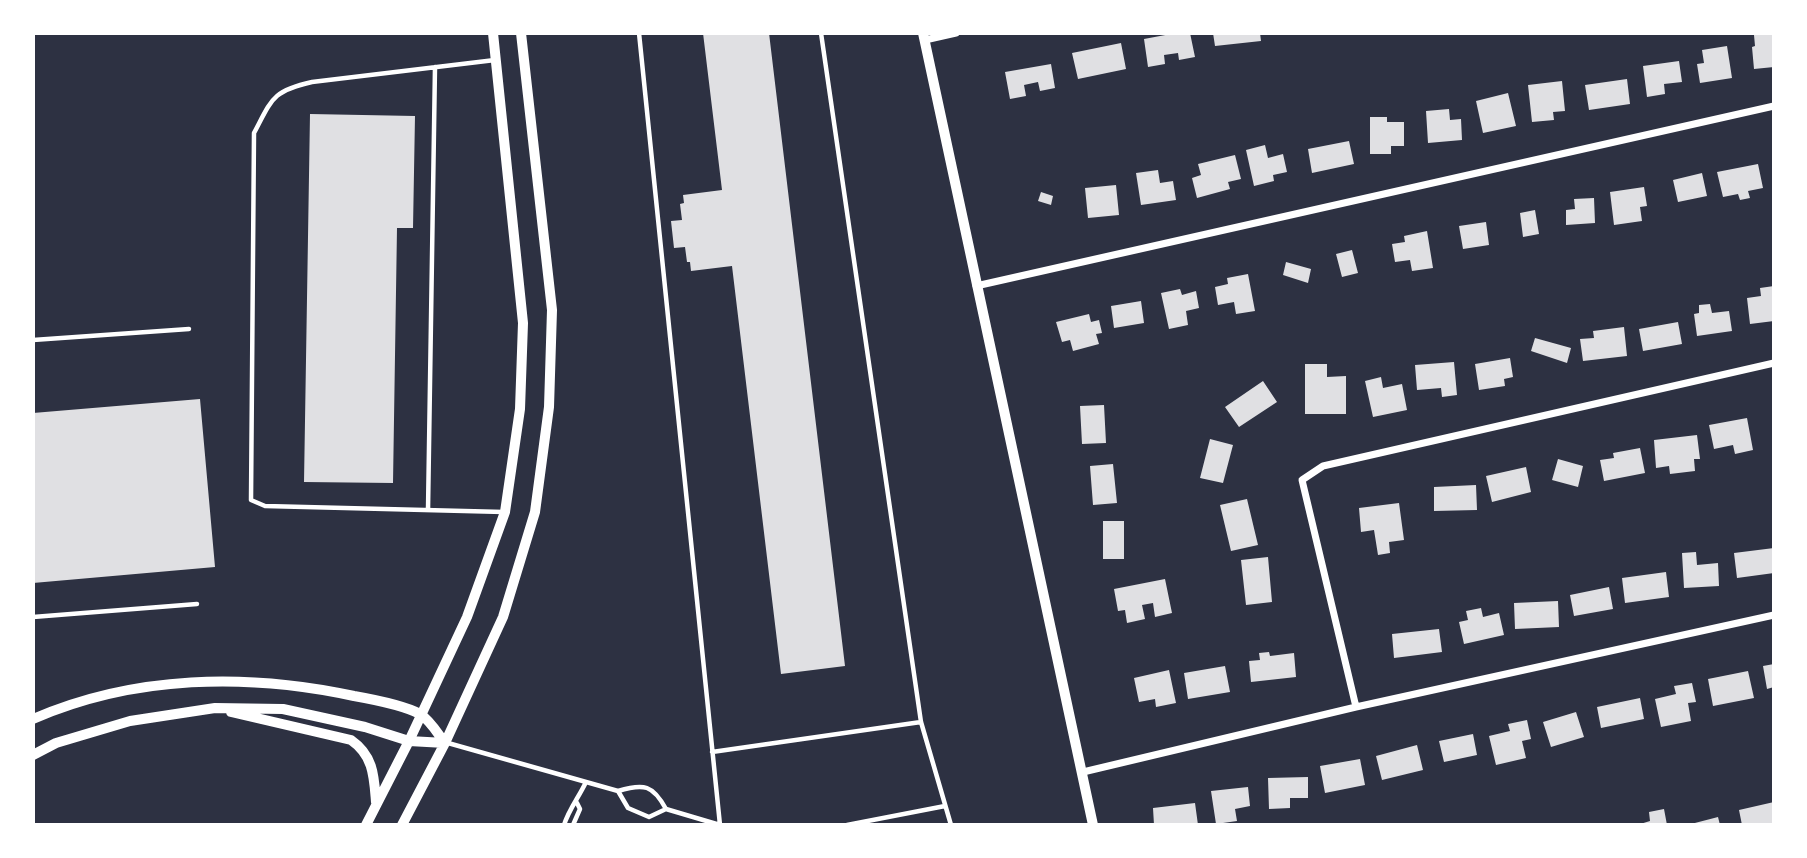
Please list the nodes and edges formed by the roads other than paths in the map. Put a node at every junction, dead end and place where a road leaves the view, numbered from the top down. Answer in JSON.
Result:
{"nodes":[{"id":1,"x":493,"y":33,"type":"edge"},
{"id":2,"x":521,"y":33,"type":"edge"},
{"id":3,"x":639,"y":33,"type":"edge"},
{"id":4,"x":821,"y":33,"type":"edge"},
{"id":5,"x":956,"y":33,"type":"edge"},
{"id":6,"x":924,"y":37,"type":"edge"},
{"id":7,"x":495,"y":60,"type":"junction"},
{"id":8,"x":435,"y":67,"type":"junction"},
{"id":9,"x":1774,"y":106,"type":"edge"},
{"id":10,"x":976,"y":286,"type":"junction"},
{"id":11,"x":189,"y":329,"type":"dead end"},
{"id":12,"x":33,"y":340,"type":"edge"},
{"id":13,"x":1774,"y":363,"type":"edge"},
{"id":14,"x":428,"y":510,"type":"junction"},
{"id":15,"x":505,"y":512,"type":"junction"},
{"id":16,"x":197,"y":604,"type":"dead end"},
{"id":17,"x":1774,"y":615,"type":"edge"},
{"id":18,"x":33,"y":617,"type":"edge"},
{"id":19,"x":215,"y":708,"type":"junction"},
{"id":20,"x":1356,"y":708,"type":"junction"},
{"id":21,"x":422,"y":715,"type":"junction"},
{"id":22,"x":33,"y":719,"type":"edge"},
{"id":23,"x":921,"y":722,"type":"junction"},
{"id":24,"x":409,"y":741,"type":"junction"},
{"id":25,"x":445,"y":743,"type":"junction"},
{"id":26,"x":712,"y":752,"type":"junction"},
{"id":27,"x":33,"y":755,"type":"edge"},
{"id":28,"x":1083,"y":772,"type":"junction"},
{"id":29,"x":586,"y":782,"type":"junction"},
{"id":30,"x":618,"y":791,"type":"junction"},
{"id":31,"x":577,"y":803,"type":"junction"},
{"id":32,"x":376,"y":805,"type":"junction"},
{"id":33,"x":945,"y":806,"type":"junction"},
{"id":34,"x":666,"y":809,"type":"junction"},
{"id":35,"x":366,"y":825,"type":"edge"},
{"id":36,"x":402,"y":825,"type":"edge"},
{"id":37,"x":565,"y":825,"type":"edge"},
{"id":38,"x":573,"y":825,"type":"edge"},
{"id":39,"x":720,"y":825,"type":"edge"},
{"id":40,"x":847,"y":825,"type":"edge"},
{"id":41,"x":951,"y":825,"type":"edge"},
{"id":42,"x":1094,"y":825,"type":"edge"}],
"edges":[{"from":1,"to":7,"type":"main road"},
{"from":2,"to":25,"type":"main road"},
{"from":3,"to":26,"type":"lane"},
{"from":4,"to":23,"type":"lane"},
{"from":5,"to":6,"type":"street"},
{"from":6,"to":10,"type":"street"},
{"from":7,"to":8,"type":"lane"},
{"from":7,"to":15,"type":"main road"},
{"from":8,"to":14,"type":"lane"},
{"from":8,"to":14,"type":"lane"},
{"from":9,"to":10,"type":"street"},
{"from":10,"to":28,"type":"street"},
{"from":11,"to":12,"type":"lane"},
{"from":13,"to":20,"type":"street"},
{"from":14,"to":15,"type":"lane"},
{"from":15,"to":21,"type":"main road"},
{"from":16,"to":18,"type":"lane"},
{"from":17,"to":20,"type":"street"},
{"from":19,"to":24,"type":"main road"},
{"from":19,"to":27,"type":"main road"},
{"from":19,"to":32,"type":"main road"},
{"from":20,"to":28,"type":"street"},
{"from":21,"to":22,"type":"main road"},
{"from":21,"to":24,"type":"main road"},
{"from":21,"to":25,"type":"main road"},
{"from":23,"to":26,"type":"lane"},
{"from":23,"to":33,"type":"lane"},
{"from":24,"to":25,"type":"main road"},
{"from":24,"to":32,"type":"main road"},
{"from":25,"to":29,"type":"lane"},
{"from":25,"to":36,"type":"main road"},
{"from":26,"to":39,"type":"lane"},
{"from":28,"to":42,"type":"street"},
{"from":29,"to":30,"type":"lane"},
{"from":29,"to":31,"type":"lane"},
{"from":30,"to":34,"type":"lane"},
{"from":30,"to":34,"type":"lane"},
{"from":31,"to":37,"type":"lane"},
{"from":31,"to":38,"type":"lane"},
{"from":32,"to":35,"type":"main road"},
{"from":33,"to":40,"type":"lane"},
{"from":33,"to":41,"type":"lane"},
{"from":34,"to":39,"type":"lane"}]}
